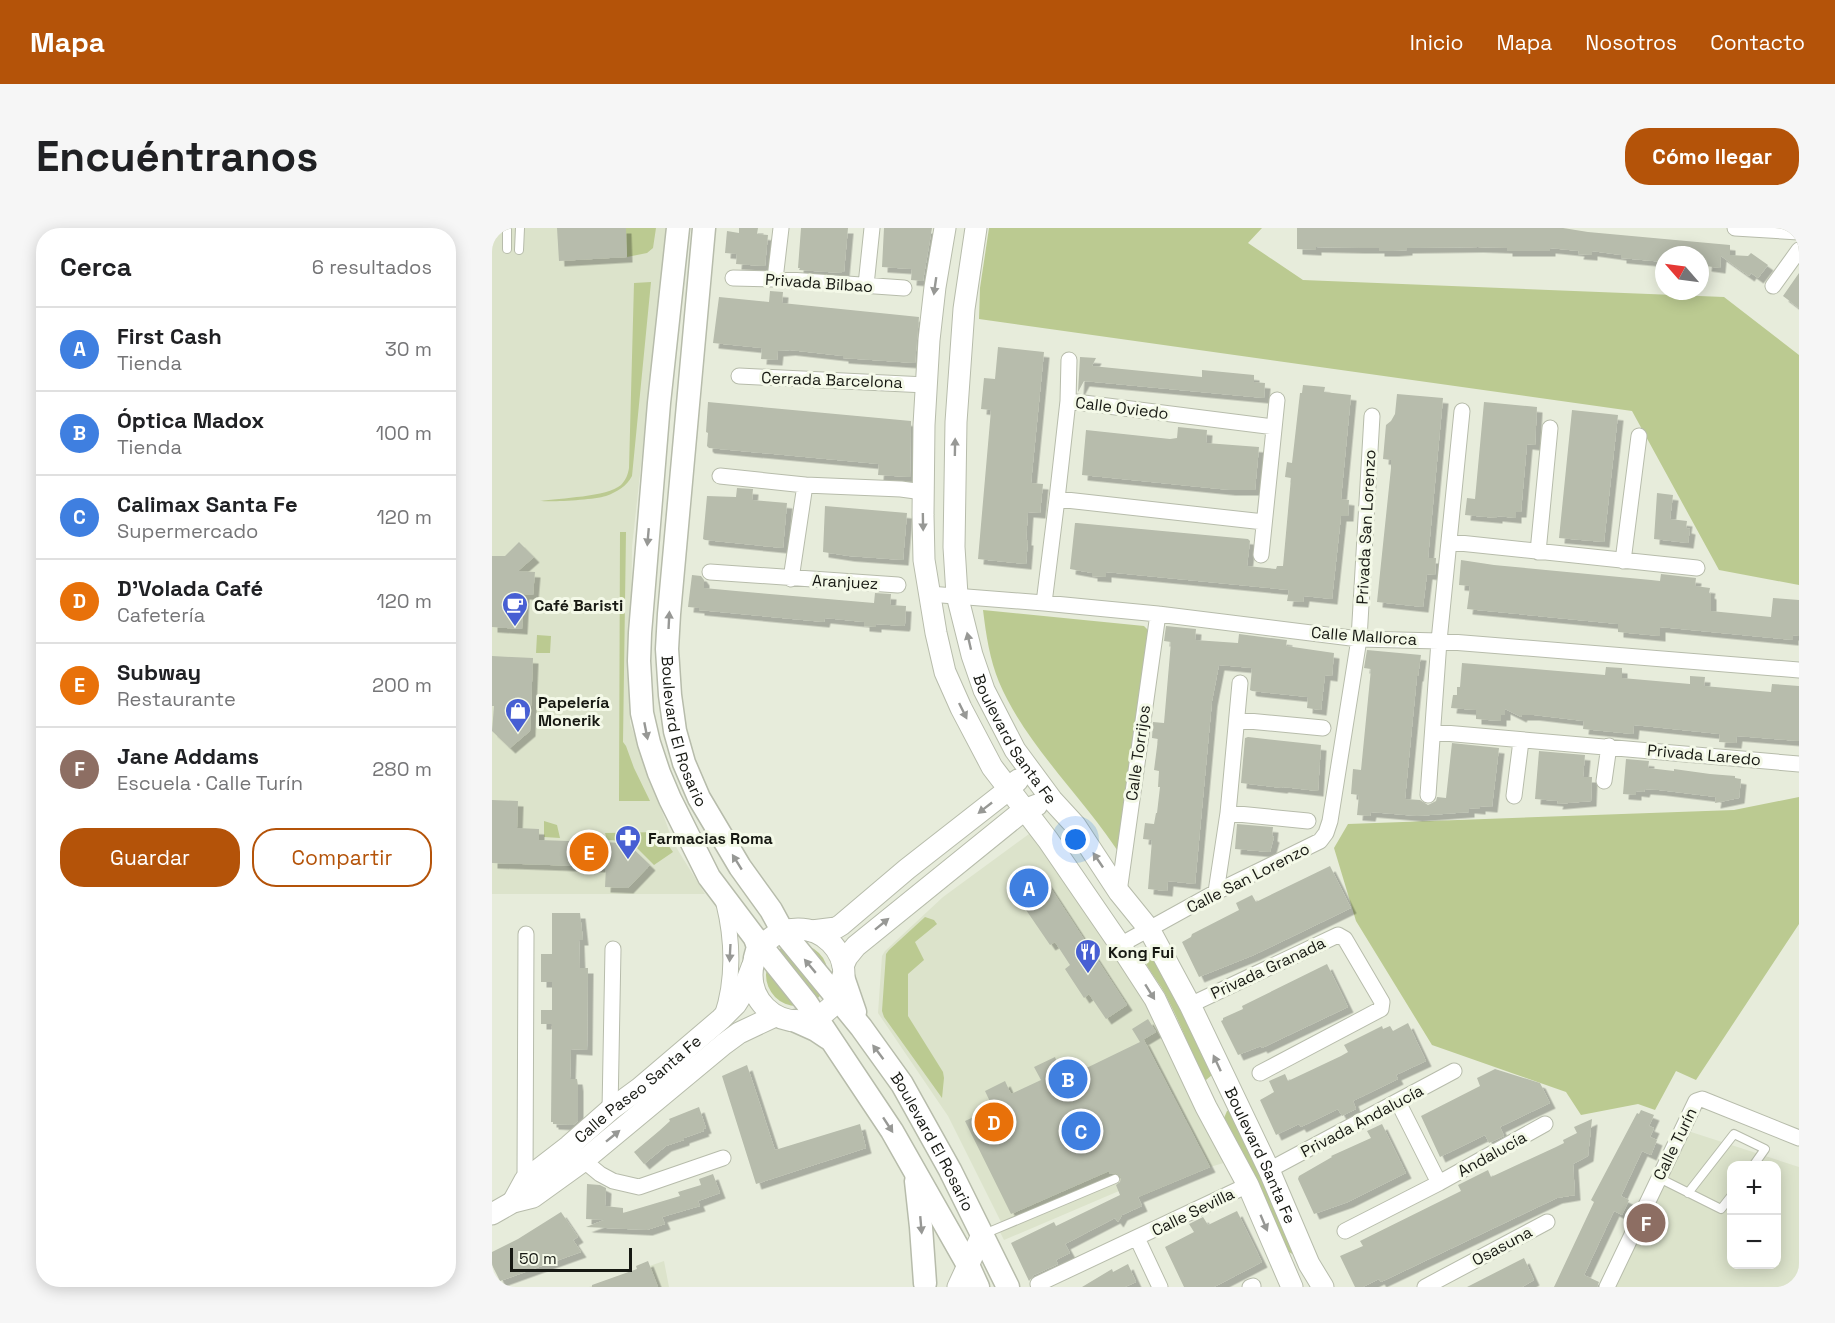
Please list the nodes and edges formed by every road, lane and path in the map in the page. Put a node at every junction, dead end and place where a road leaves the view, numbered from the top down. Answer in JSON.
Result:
{"nodes":[{"id":1,"x":507,"y":228,"type":"edge"},
{"id":2,"x":520,"y":228,"type":"edge"},
{"id":3,"x":678,"y":228,"type":"edge"},
{"id":4,"x":691,"y":228,"type":"edge"},
{"id":5,"x":704,"y":228,"type":"edge"},
{"id":6,"x":781,"y":228,"type":"edge"},
{"id":7,"x":872,"y":228,"type":"edge"},
{"id":8,"x":945,"y":228,"type":"edge"},
{"id":9,"x":976,"y":228,"type":"edge"},
{"id":10,"x":1735,"y":228,"type":"edge"},
{"id":11,"x":1767,"y":229,"type":"edge"},
{"id":12,"x":1799,"y":232,"type":"edge"},
{"id":13,"x":507,"y":249,"type":"dead end"},
{"id":14,"x":519,"y":250,"type":"dead end"},
{"id":15,"x":1799,"y":250,"type":"edge"},
{"id":16,"x":733,"y":278,"type":"dead end"},
{"id":17,"x":775,"y":279,"type":"junction"},
{"id":18,"x":866,"y":285,"type":"junction"},
{"id":19,"x":1773,"y":286,"type":"dead end"},
{"id":20,"x":904,"y":288,"type":"dead end"},
{"id":21,"x":1069,"y":360,"type":"dead end"},
{"id":22,"x":739,"y":376,"type":"dead end"},
{"id":23,"x":926,"y":385,"type":"junction"},
{"id":24,"x":1277,"y":400,"type":"dead end"},
{"id":25,"x":1068,"y":401,"type":"junction"},
{"id":26,"x":1462,"y":411,"type":"dead end"},
{"id":27,"x":1372,"y":416,"type":"dead end"},
{"id":28,"x":1274,"y":427,"type":"junction"},
{"id":29,"x":1550,"y":429,"type":"dead end"},
{"id":30,"x":1639,"y":436,"type":"dead end"},
{"id":31,"x":720,"y":477,"type":"dead end"},
{"id":32,"x":806,"y":485,"type":"junction"},
{"id":33,"x":923,"y":492,"type":"junction"},
{"id":34,"x":1057,"y":499,"type":"junction"},
{"id":35,"x":1264,"y":522,"type":"junction"},
{"id":36,"x":1450,"y":542,"type":"junction"},
{"id":37,"x":1538,"y":552,"type":"junction"},
{"id":38,"x":1261,"y":555,"type":"dead end"},
{"id":39,"x":1623,"y":561,"type":"junction"},
{"id":40,"x":674,"y":567,"type":"junction"},
{"id":41,"x":1697,"y":568,"type":"dead end"},
{"id":42,"x":710,"y":572,"type":"dead end"},
{"id":43,"x":791,"y":579,"type":"junction"},
{"id":44,"x":898,"y":585,"type":"dead end"},
{"id":45,"x":929,"y":594,"type":"junction"},
{"id":46,"x":957,"y":596,"type":"junction"},
{"id":47,"x":1044,"y":603,"type":"junction"},
{"id":48,"x":1158,"y":614,"type":"junction"},
{"id":49,"x":1359,"y":639,"type":"junction"},
{"id":50,"x":1439,"y":641,"type":"junction"},
{"id":51,"x":1799,"y":670,"type":"edge"},
{"id":52,"x":1240,"y":683,"type":"dead end"},
{"id":53,"x":1238,"y":720,"type":"junction"},
{"id":54,"x":1323,"y":728,"type":"dead end"},
{"id":55,"x":1433,"y":732,"type":"junction"},
{"id":56,"x":1521,"y":741,"type":"junction"},
{"id":57,"x":1609,"y":746,"type":"junction"},
{"id":58,"x":1799,"y":764,"type":"edge"},
{"id":59,"x":1029,"y":769,"type":"junction"},
{"id":60,"x":1604,"y":781,"type":"dead end"},
{"id":61,"x":1008,"y":790,"type":"junction"},
{"id":62,"x":1428,"y":795,"type":"dead end"},
{"id":63,"x":1514,"y":796,"type":"dead end"},
{"id":64,"x":1052,"y":800,"type":"junction"},
{"id":65,"x":1024,"y":810,"type":"junction"},
{"id":66,"x":1228,"y":813,"type":"junction"},
{"id":67,"x":1308,"y":821,"type":"dead end"},
{"id":68,"x":907,"y":869,"type":"junction"},
{"id":69,"x":926,"y":889,"type":"junction"},
{"id":70,"x":1119,"y":891,"type":"junction"},
{"id":71,"x":1216,"y":892,"type":"junction"},
{"id":72,"x":722,"y":895,"type":"junction"},
{"id":73,"x":1149,"y":929,"type":"junction"},
{"id":74,"x":797,"y":931,"type":"junction"},
{"id":75,"x":526,"y":934,"type":"dead end"},
{"id":76,"x":1120,"y":945,"type":"junction"},
{"id":77,"x":755,"y":948,"type":"junction"},
{"id":78,"x":613,"y":949,"type":"dead end"},
{"id":79,"x":841,"y":980,"type":"junction"},
{"id":80,"x":1190,"y":1005,"type":"junction"},
{"id":81,"x":795,"y":1018,"type":"junction"},
{"id":82,"x":721,"y":1019,"type":"junction"},
{"id":83,"x":1454,"y":1071,"type":"dead end"},
{"id":84,"x":1260,"y":1072,"type":"dead end"},
{"id":85,"x":1232,"y":1095,"type":"junction"},
{"id":86,"x":1398,"y":1102,"type":"junction"},
{"id":87,"x":1206,"y":1107,"type":"junction"},
{"id":88,"x":610,"y":1110,"type":"junction"},
{"id":89,"x":1545,"y":1124,"type":"dead end"},
{"id":90,"x":1799,"y":1138,"type":"edge"},
{"id":91,"x":576,"y":1153,"type":"junction"},
{"id":92,"x":723,"y":1158,"type":"dead end"},
{"id":93,"x":1757,"y":1161,"type":"edge"},
{"id":94,"x":914,"y":1167,"type":"junction"},
{"id":95,"x":1269,"y":1170,"type":"junction"},
{"id":96,"x":1659,"y":1178,"type":"junction"},
{"id":97,"x":1116,"y":1179,"type":"dead end"},
{"id":98,"x":1439,"y":1183,"type":"junction"},
{"id":99,"x":1248,"y":1185,"type":"junction"},
{"id":100,"x":524,"y":1193,"type":"junction"},
{"id":101,"x":1688,"y":1193,"type":"junction"},
{"id":102,"x":1727,"y":1201,"type":"edge"},
{"id":103,"x":492,"y":1214,"type":"edge"},
{"id":104,"x":1547,"y":1222,"type":"dead end"},
{"id":105,"x":1345,"y":1231,"type":"dead end"},
{"id":106,"x":982,"y":1235,"type":"junction"},
{"id":107,"x":1137,"y":1238,"type":"junction"},
{"id":108,"x":1309,"y":1264,"type":"junction"},
{"id":109,"x":968,"y":1265,"type":"junction"},
{"id":110,"x":1290,"y":1281,"type":"edge"},
{"id":111,"x":1038,"y":1284,"type":"dead end"},
{"id":112,"x":924,"y":1285,"type":"edge"},
{"id":113,"x":958,"y":1287,"type":"edge"},
{"id":114,"x":978,"y":1287,"type":"edge"},
{"id":115,"x":1008,"y":1287,"type":"edge"},
{"id":116,"x":1160,"y":1287,"type":"edge"},
{"id":117,"x":1323,"y":1287,"type":"edge"},
{"id":118,"x":1425,"y":1287,"type":"edge"},
{"id":119,"x":1607,"y":1287,"type":"edge"}],
"edges":[{"from":1,"to":13,"type":"lane"},
{"from":2,"to":14,"type":"lane"},
{"from":3,"to":72,"type":"main road","name":"Boulevard El Rosario","one_way":true},
{"from":4,"to":40,"type":"main road"},
{"from":5,"to":40,"type":"main road","name":"Boulevard El Rosario"},
{"from":6,"to":17,"type":"street"},
{"from":7,"to":18,"type":"street"},
{"from":8,"to":23,"type":"main road","name":"Boulevard Santa Fe","one_way":true},
{"from":46,"to":9,"type":"main road","name":"Boulevard Santa Fe","one_way":true},
{"from":10,"to":11,"type":"street"},
{"from":11,"to":12,"type":"street"},
{"from":15,"to":19,"type":"street"},
{"from":16,"to":17,"type":"street","name":"Privada Bilbao"},
{"from":17,"to":18,"type":"street","name":"Privada Bilbao"},
{"from":18,"to":20,"type":"street","name":"Privada Bilbao"},
{"from":21,"to":25,"type":"street"},
{"from":22,"to":23,"type":"street","name":"Cerrada Barcelona"},
{"from":23,"to":33,"type":"main road","name":"Boulevard Santa Fe"},
{"from":24,"to":28,"type":"street"},
{"from":25,"to":28,"type":"street","name":"Calle Oviedo"},
{"from":25,"to":34,"type":"street","name":"Calle Oviedo"},
{"from":26,"to":36,"type":"street"},
{"from":27,"to":49,"type":"street","name":"Privada San Lorenzo"},
{"from":28,"to":35,"type":"street"},
{"from":29,"to":37,"type":"street"},
{"from":30,"to":39,"type":"street"},
{"from":31,"to":32,"type":"street"},
{"from":32,"to":33,"type":"street"},
{"from":32,"to":43,"type":"street","name":"Aranjuez"},
{"from":33,"to":45,"type":"main road","name":"Boulevard Santa Fe","one_way":true},
{"from":34,"to":35,"type":"street"},
{"from":34,"to":47,"type":"street","name":"Calle Oviedo"},
{"from":35,"to":38,"type":"street"},
{"from":36,"to":37,"type":"street"},
{"from":36,"to":50,"type":"street"},
{"from":37,"to":39,"type":"street"},
{"from":39,"to":41,"type":"street"},
{"from":74,"to":40,"type":"main road","name":"Boulevard El Rosario","one_way":true},
{"from":42,"to":43,"type":"street","name":"Aranjuez"},
{"from":43,"to":44,"type":"street","name":"Aranjuez"},
{"from":45,"to":46,"type":"street","name":"Calle Mallorca"},
{"from":45,"to":61,"type":"main road","name":"Boulevard Santa Fe","one_way":true},
{"from":46,"to":47,"type":"street","name":"Calle Mallorca"},
{"from":59,"to":46,"type":"main road","name":"Boulevard Santa Fe","one_way":true},
{"from":47,"to":48,"type":"street","name":"Calle Mallorca"},
{"from":48,"to":49,"type":"street","name":"Calle Mallorca"},
{"from":48,"to":70,"type":"street","name":"Calle Torrijos"},
{"from":49,"to":50,"type":"street","name":"Calle Mallorca"},
{"from":49,"to":71,"type":"street","name":"Calle San Lorenzo"},
{"from":50,"to":51,"type":"street","name":"Calle Mallorca"},
{"from":50,"to":55,"type":"street"},
{"from":52,"to":53,"type":"street"},
{"from":53,"to":54,"type":"street"},
{"from":53,"to":66,"type":"street"},
{"from":55,"to":56,"type":"street","name":"Privada Laredo"},
{"from":55,"to":62,"type":"street"},
{"from":56,"to":57,"type":"street","name":"Privada Laredo"},
{"from":56,"to":63,"type":"street"},
{"from":57,"to":58,"type":"street","name":"Privada Laredo"},
{"from":57,"to":60,"type":"street"},
{"from":59,"to":61,"type":"main road"},
{"from":59,"to":64,"type":"main road","name":"Boulevard Santa Fe"},
{"from":61,"to":65,"type":"main road","name":"Boulevard Santa Fe"},
{"from":61,"to":68,"type":"main road","one_way":true},
{"from":64,"to":65,"type":"main road"},
{"from":70,"to":64,"type":"main road","name":"Boulevard Santa Fe","one_way":true},
{"from":65,"to":69,"type":"main road"},
{"from":65,"to":76,"type":"main road","name":"Boulevard Santa Fe"},
{"from":66,"to":67,"type":"street"},
{"from":66,"to":71,"type":"street"},
{"from":68,"to":69,"type":"street"},
{"from":68,"to":74,"type":"main road"},
{"from":79,"to":69,"type":"main road","one_way":true},
{"from":70,"to":73,"type":"main road","name":"Boulevard Santa Fe"},
{"from":71,"to":73,"type":"street","name":"Calle San Lorenzo"},
{"from":72,"to":77,"type":"main road","name":"Boulevard El Rosario"},
{"from":72,"to":82,"type":"street","name":"Boulevard El Rosario","one_way":true},
{"from":73,"to":76,"type":"street","name":"Calle San Lorenzo"},
{"from":73,"to":80,"type":"main road","name":"Boulevard Santa Fe"},
{"from":74,"to":77,"type":"main road"},
{"from":79,"to":74,"type":"main road","name":"Boulevard El Rosario","one_way":true},
{"from":74,"to":79,"type":"main road"},
{"from":75,"to":100,"type":"street"},
{"from":76,"to":87,"type":"main road","name":"Boulevard Santa Fe","one_way":true},
{"from":77,"to":81,"type":"main road","name":"Boulevard El Rosario"},
{"from":77,"to":81,"type":"main road"},
{"from":77,"to":82,"type":"main road","name":"Calle Paseo Santa Fe"},
{"from":78,"to":88,"type":"street"},
{"from":79,"to":81,"type":"main road","name":"Calle Paseo Santa Fe"},
{"from":106,"to":79,"type":"main road","name":"Boulevard El Rosario","one_way":true},
{"from":80,"to":84,"type":"street","name":"Privada Granada"},
{"from":85,"to":80,"type":"main road","name":"Boulevard Santa Fe","one_way":true},
{"from":91,"to":81,"type":"main road","name":"Calle Paseo Santa Fe","one_way":true},
{"from":81,"to":94,"type":"main road","name":"Boulevard El Rosario","one_way":true},
{"from":82,"to":88,"type":"main road","name":"Calle Paseo Santa Fe"},
{"from":83,"to":86,"type":"street","name":"Privada Andalucía"},
{"from":85,"to":87,"type":"main road"},
{"from":85,"to":95,"type":"main road","name":"Boulevard Santa Fe"},
{"from":86,"to":95,"type":"street","name":"Privada Andalucía"},
{"from":86,"to":98,"type":"street","name":"Andalucía"},
{"from":87,"to":99,"type":"main road","name":"Boulevard Santa Fe"},
{"from":88,"to":91,"type":"main road","name":"Calle Paseo Santa Fe"},
{"from":89,"to":98,"type":"street","name":"Andalucía"},
{"from":90,"to":96,"type":"street","name":"Calle Turín"},
{"from":91,"to":92,"type":"street"},
{"from":91,"to":100,"type":"main road","name":"Calle Paseo Santa Fe"},
{"from":93,"to":101,"type":"lane"},
{"from":94,"to":109,"type":"main road","name":"Boulevard El Rosario"},
{"from":94,"to":112,"type":"main road","one_way":true},
{"from":95,"to":108,"type":"main road","name":"Boulevard Santa Fe"},
{"from":96,"to":101,"type":"lane"},
{"from":96,"to":119,"type":"street","name":"Calle Turín"},
{"from":97,"to":106,"type":"lane"},
{"from":98,"to":105,"type":"street","name":"Andalucía"},
{"from":99,"to":107,"type":"street","name":"Calle Sevilla"},
{"from":99,"to":110,"type":"main road","name":"Boulevard Santa Fe","one_way":true},
{"from":100,"to":103,"type":"main road","name":"Calle Paseo Santa Fe"},
{"from":101,"to":102,"type":"lane"},
{"from":104,"to":118,"type":"street","name":"Osasuna"},
{"from":106,"to":109,"type":"main road"},
{"from":106,"to":115,"type":"main road","name":"Boulevard El Rosario"},
{"from":107,"to":111,"type":"street","name":"Calle Sevilla"},
{"from":107,"to":116,"type":"street","name":"Calle Sevilla"},
{"from":108,"to":110,"type":"main road"},
{"from":108,"to":117,"type":"main road","name":"Boulevard Santa Fe"},
{"from":109,"to":113,"type":"main road"},
{"from":109,"to":114,"type":"main road","name":"Boulevard El Rosario"}]}
